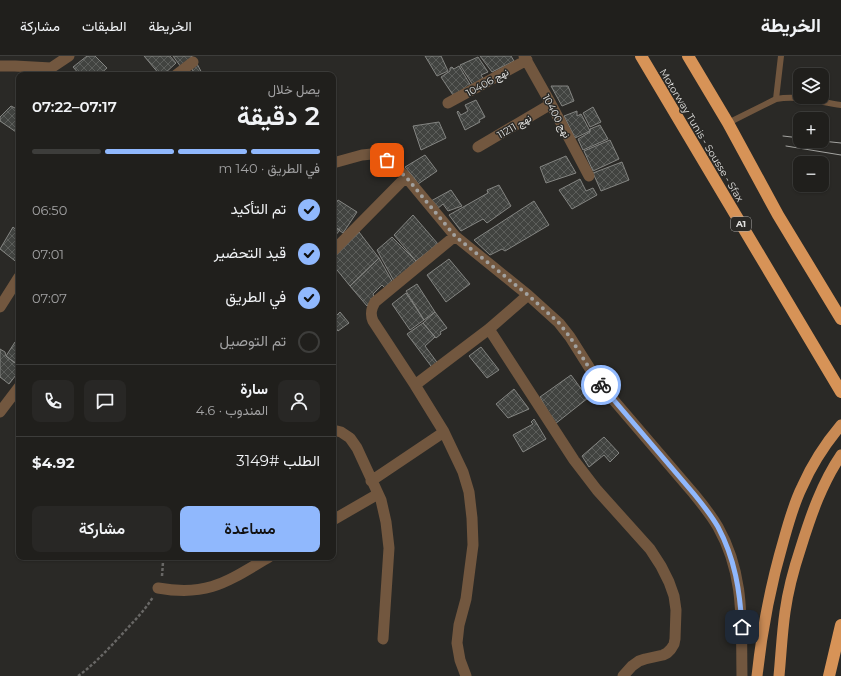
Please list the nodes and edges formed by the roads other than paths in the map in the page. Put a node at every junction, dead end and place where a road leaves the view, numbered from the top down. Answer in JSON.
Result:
{"nodes":[{"id":1,"x":25,"y":56,"type":"edge"},
{"id":2,"x":69,"y":56,"type":"edge"},
{"id":3,"x":641,"y":56,"type":"edge"},
{"id":4,"x":688,"y":56,"type":"edge"},
{"id":5,"x":782,"y":56,"type":"edge"},
{"id":6,"x":525,"y":58,"type":"edge"},
{"id":7,"x":192,"y":62,"type":"dead end"},
{"id":8,"x":0,"y":66,"type":"edge"},
{"id":9,"x":15,"y":66,"type":"junction"},
{"id":10,"x":51,"y":68,"type":"junction"},
{"id":11,"x":56,"y":72,"type":"edge"},
{"id":12,"x":180,"y":72,"type":"edge"},
{"id":13,"x":776,"y":99,"type":"junction"},
{"id":14,"x":448,"y":104,"type":"dead end"},
{"id":15,"x":551,"y":104,"type":"junction"},
{"id":16,"x":841,"y":105,"type":"edge"},
{"id":17,"x":728,"y":123,"type":"junction"},
{"id":18,"x":478,"y":147,"type":"dead end"},
{"id":19,"x":336,"y":162,"type":"edge"},
{"id":20,"x":588,"y":176,"type":"dead end"},
{"id":21,"x":406,"y":177,"type":"junction"},
{"id":22,"x":455,"y":236,"type":"junction"},
{"id":23,"x":336,"y":248,"type":"edge"},
{"id":24,"x":16,"y":282,"type":"edge"},
{"id":25,"x":528,"y":295,"type":"junction"},
{"id":26,"x":0,"y":307,"type":"edge"},
{"id":27,"x":841,"y":319,"type":"edge"},
{"id":28,"x":489,"y":329,"type":"junction"},
{"id":29,"x":415,"y":385,"type":"junction"},
{"id":30,"x":16,"y":391,"type":"edge"},
{"id":31,"x":841,"y":392,"type":"edge"},
{"id":32,"x":0,"y":412,"type":"edge"},
{"id":33,"x":841,"y":425,"type":"edge"},
{"id":34,"x":336,"y":431,"type":"edge"},
{"id":35,"x":444,"y":432,"type":"junction"},
{"id":36,"x":841,"y":455,"type":"edge"},
{"id":37,"x":372,"y":481,"type":"junction"},
{"id":38,"x":378,"y":494,"type":"junction"},
{"id":39,"x":336,"y":518,"type":"edge"},
{"id":40,"x":264,"y":560,"type":"edge"},
{"id":41,"x":158,"y":588,"type":"road end"},
{"id":42,"x":841,"y":625,"type":"edge"},
{"id":43,"x":383,"y":639,"type":"dead end"},
{"id":44,"x":466,"y":676,"type":"edge"},
{"id":45,"x":623,"y":676,"type":"edge"},
{"id":46,"x":742,"y":676,"type":"edge"},
{"id":47,"x":757,"y":676,"type":"edge"},
{"id":48,"x":779,"y":676,"type":"edge"},
{"id":49,"x":829,"y":676,"type":"edge"}],
"edges":[{"from":1,"to":9,"type":"street"},
{"from":2,"to":10,"type":"street"},
{"from":3,"to":31,"type":"highway","name":"Motorway Tunis - Sousse - Sfax","number":"A1"},
{"from":4,"to":17,"type":"highway"},
{"from":5,"to":13,"type":"lane"},
{"from":6,"to":14,"type":"street","name":"نهج 10406"},
{"from":6,"to":15,"type":"street","name":"نهج 10400"},
{"from":7,"to":12,"type":"street"},
{"from":8,"to":9,"type":"street"},
{"from":9,"to":10,"type":"street"},
{"from":10,"to":11,"type":"street"},
{"from":13,"to":16,"type":"lane"},
{"from":13,"to":17,"type":"lane"},
{"from":15,"to":18,"type":"street","name":"نهج 11211"},
{"from":15,"to":20,"type":"street","name":"نهج 10400"},
{"from":17,"to":27,"type":"highway"},
{"from":19,"to":21,"type":"street"},
{"from":21,"to":22,"type":"street"},
{"from":21,"to":23,"type":"street"},
{"from":22,"to":25,"type":"street"},
{"from":22,"to":29,"type":"street"},
{"from":24,"to":26,"type":"street"},
{"from":25,"to":28,"type":"street"},
{"from":25,"to":46,"type":"street"},
{"from":28,"to":29,"type":"street"},
{"from":28,"to":45,"type":"street"},
{"from":29,"to":35,"type":"street"},
{"from":30,"to":32,"type":"street"},
{"from":33,"to":47,"type":"highway"},
{"from":34,"to":37,"type":"street"},
{"from":35,"to":37,"type":"street"},
{"from":35,"to":44,"type":"street"},
{"from":36,"to":48,"type":"highway"},
{"from":37,"to":38,"type":"street"},
{"from":38,"to":39,"type":"street"},
{"from":38,"to":43,"type":"street"},
{"from":40,"to":41,"type":"street"},
{"from":42,"to":49,"type":"highway"}]}
